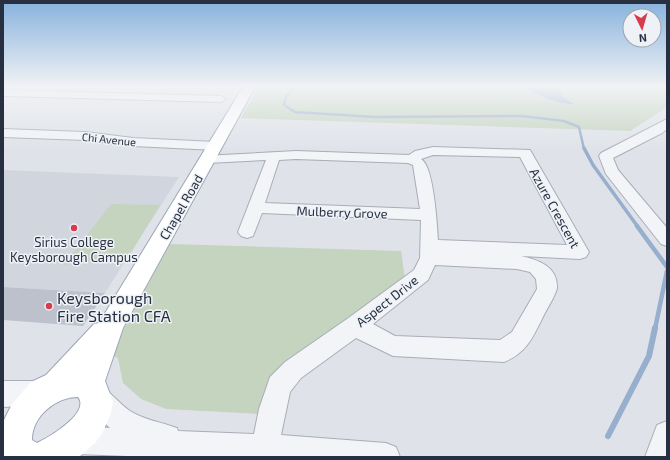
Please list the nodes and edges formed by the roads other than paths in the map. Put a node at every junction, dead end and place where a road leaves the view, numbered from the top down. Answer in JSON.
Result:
{"nodes":[{"id":1,"x":237,"y":108,"type":"edge"},
{"id":2,"x":664,"y":129,"type":"edge"},
{"id":3,"x":3,"y":133,"type":"edge"},
{"id":4,"x":212,"y":153,"type":"junction"},
{"id":5,"x":274,"y":156,"type":"junction"},
{"id":6,"x":411,"y":159,"type":"junction"},
{"id":7,"x":256,"y":208,"type":"junction"},
{"id":8,"x":429,"y":215,"type":"junction"},
{"id":9,"x":246,"y":232,"type":"dead end"},
{"id":10,"x":667,"y":240,"type":"edge"},
{"id":11,"x":429,"y":252,"type":"junction"},
{"id":12,"x":111,"y":325,"type":"junction"},
{"id":13,"x":356,"y":326,"type":"junction"},
{"id":14,"x":49,"y":389,"type":"junction"},
{"id":15,"x":92,"y":391,"type":"junction"},
{"id":16,"x":3,"y":394,"type":"edge"},
{"id":17,"x":667,"y":435,"type":"edge"},
{"id":18,"x":200,"y":446,"type":"junction"},
{"id":19,"x":34,"y":447,"type":"edge"},
{"id":20,"x":265,"y":448,"type":"junction"},
{"id":21,"x":380,"y":457,"type":"edge"},
{"id":22,"x":659,"y":457,"type":"edge"}],
"edges":[{"from":1,"to":4,"type":"main road","name":"Chapel Road"},
{"from":2,"to":10,"type":"street"},
{"from":3,"to":4,"type":"street","name":"Chi Avenue"},
{"from":4,"to":5,"type":"street"},
{"from":4,"to":12,"type":"main road","name":"Chapel Road"},
{"from":5,"to":6,"type":"street"},
{"from":5,"to":7,"type":"street"},
{"from":6,"to":8,"type":"street","name":"Aspect Drive"},
{"from":6,"to":11,"type":"street","name":"Azure Crescent"},
{"from":7,"to":8,"type":"street","name":"Mulberry Grove"},
{"from":7,"to":9,"type":"street"},
{"from":8,"to":11,"type":"street","name":"Aspect Drive"},
{"from":11,"to":13,"type":"street","name":"Aspect Drive"},
{"from":11,"to":13,"type":"street"},
{"from":12,"to":14,"type":"main road","name":"Chapel Road"},
{"from":12,"to":15,"type":"main road","name":"Chapel Road"},
{"from":13,"to":20,"type":"street","name":"Aspect Drive"},
{"from":14,"to":15,"type":"main road"},
{"from":14,"to":16,"type":"street"},
{"from":14,"to":19,"type":"main road","name":"Chapel Road"},
{"from":15,"to":18,"type":"street"},
{"from":15,"to":19,"type":"main road","name":"Chapel Road"},
{"from":17,"to":22,"type":"street"},
{"from":18,"to":19,"type":"street"},
{"from":18,"to":20,"type":"street"},
{"from":20,"to":21,"type":"street"}]}
